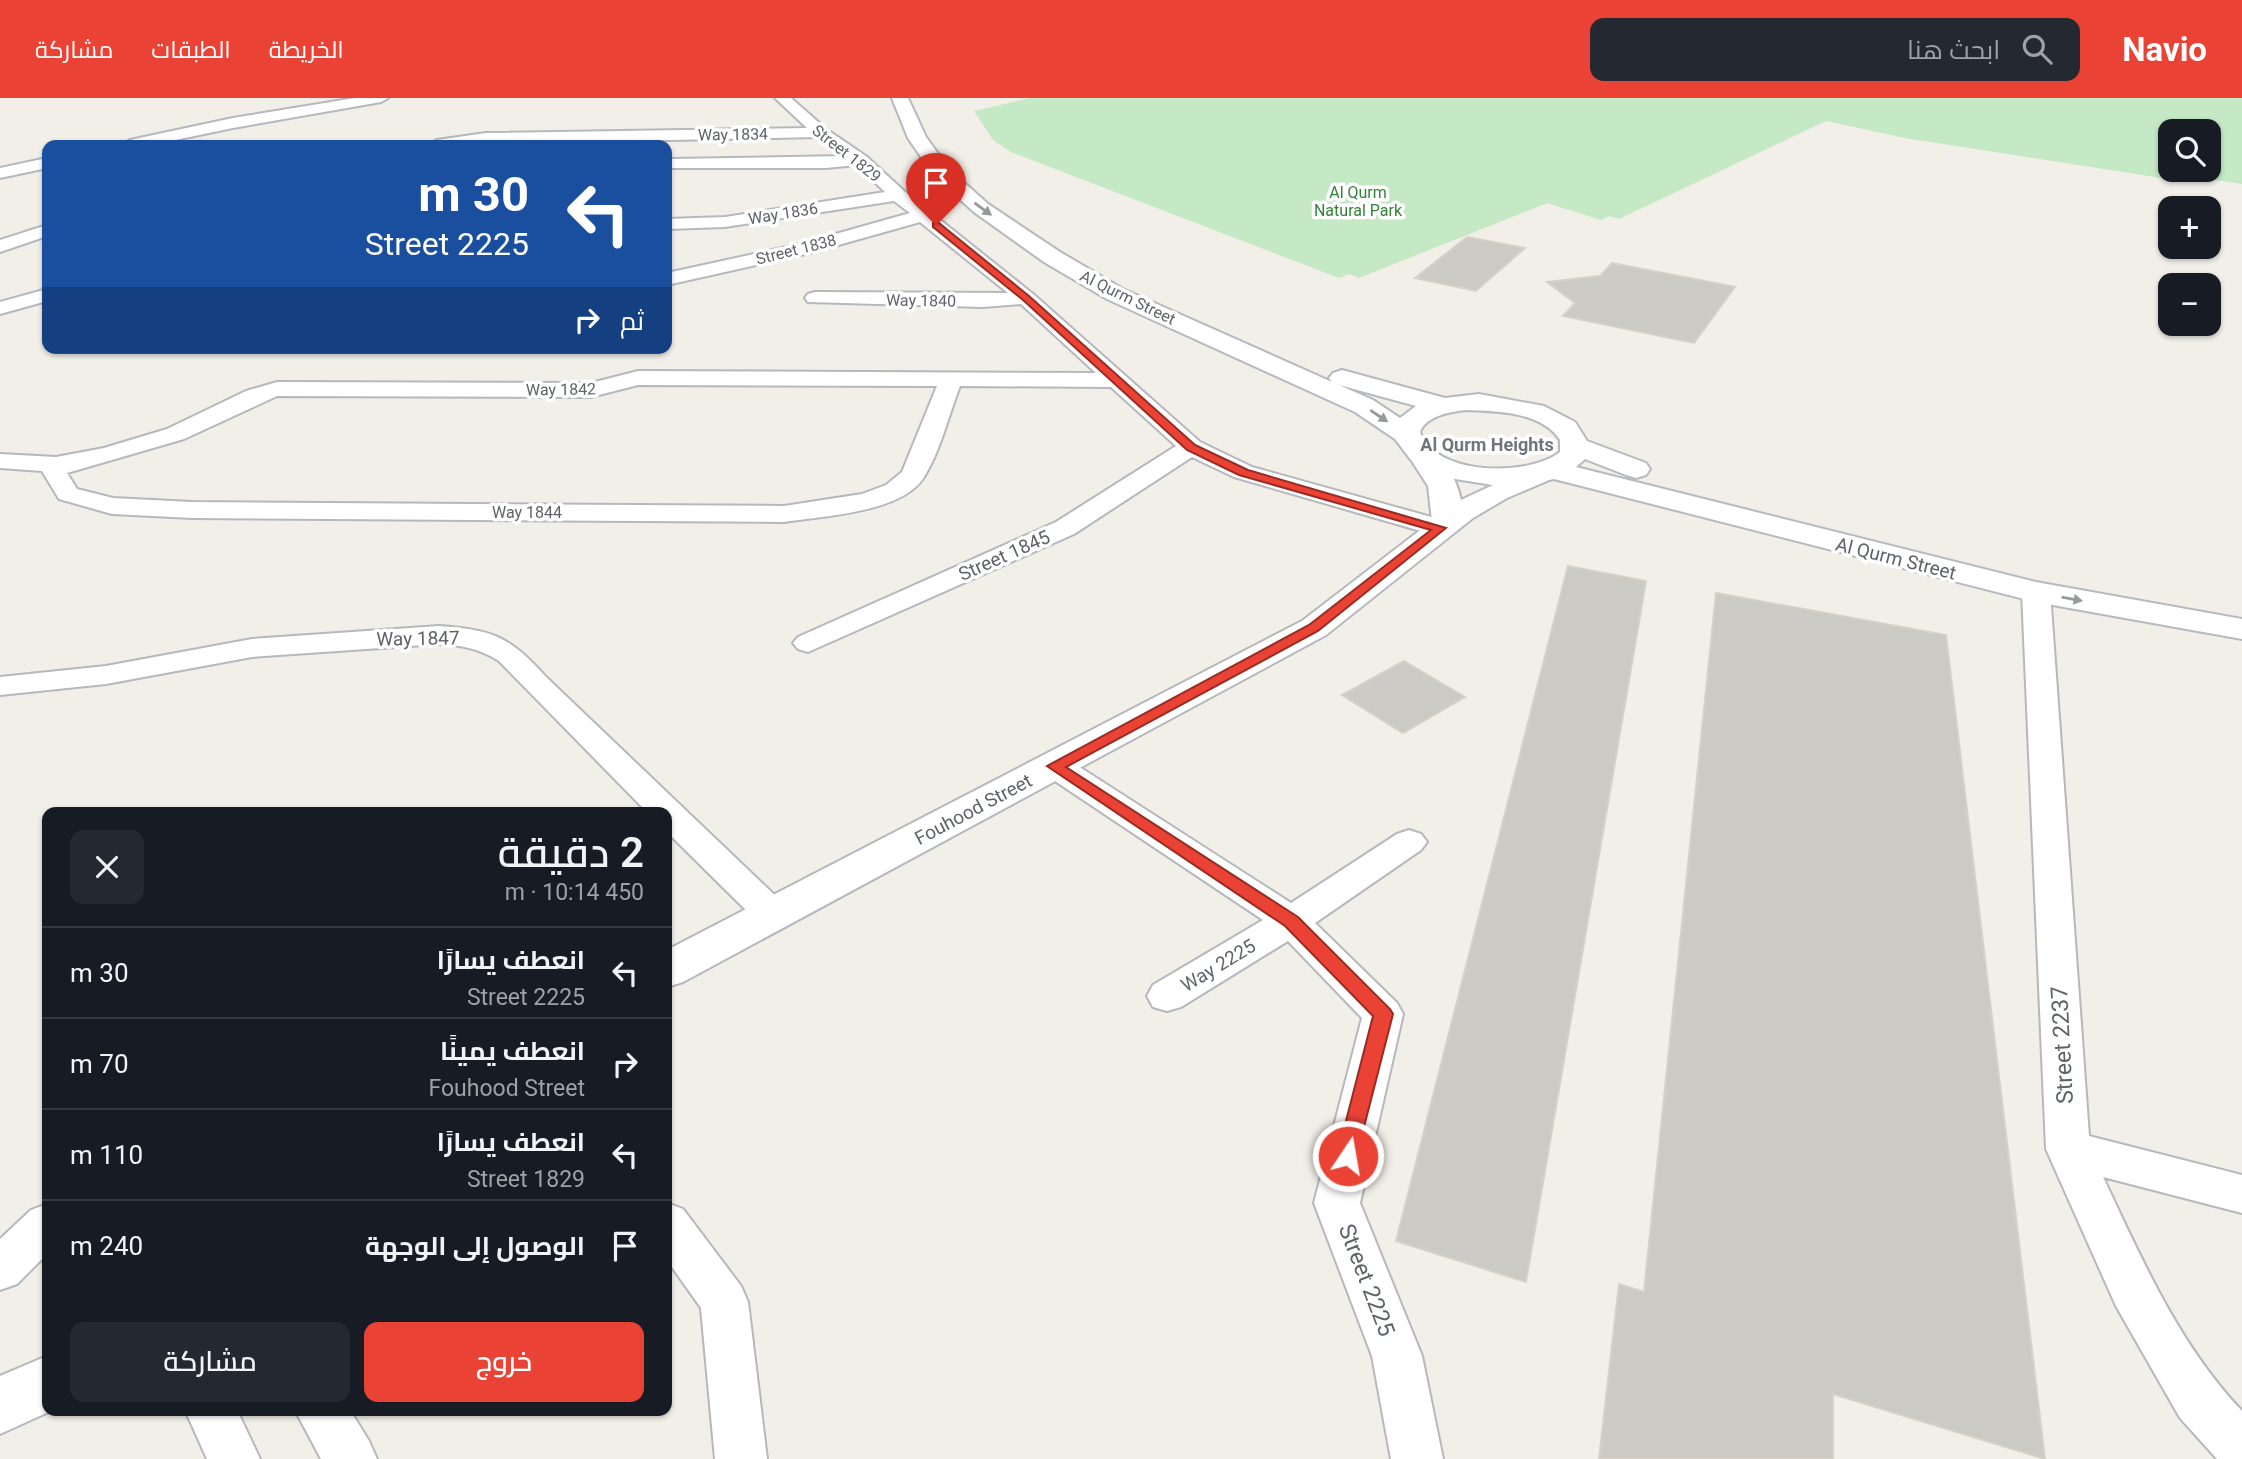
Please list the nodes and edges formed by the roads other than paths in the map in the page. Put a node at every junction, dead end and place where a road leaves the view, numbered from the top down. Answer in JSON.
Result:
{"nodes":[{"id":1,"x":382,"y":98,"type":"edge"},
{"id":2,"x":782,"y":98,"type":"edge"},
{"id":3,"x":901,"y":98,"type":"edge"},
{"id":4,"x":921,"y":98,"type":"edge"},
{"id":5,"x":821,"y":132,"type":"junction"},
{"id":6,"x":152,"y":140,"type":"edge"},
{"id":7,"x":472,"y":140,"type":"edge"},
{"id":8,"x":573,"y":140,"type":"edge"},
{"id":9,"x":640,"y":140,"type":"edge"},
{"id":10,"x":861,"y":160,"type":"junction"},
{"id":11,"x":42,"y":164,"type":"edge"},
{"id":12,"x":672,"y":164,"type":"edge"},
{"id":13,"x":0,"y":173,"type":"edge"},
{"id":14,"x":898,"y":195,"type":"junction"},
{"id":15,"x":924,"y":215,"type":"junction"},
{"id":16,"x":672,"y":223,"type":"edge"},
{"id":17,"x":42,"y":232,"type":"edge"},
{"id":18,"x":0,"y":246,"type":"edge"},
{"id":19,"x":672,"y":278,"type":"edge"},
{"id":20,"x":42,"y":296,"type":"edge"},
{"id":21,"x":1026,"y":298,"type":"junction"},
{"id":22,"x":815,"y":299,"type":"dead end"},
{"id":23,"x":0,"y":308,"type":"edge"},
{"id":24,"x":951,"y":380,"type":"junction"},
{"id":25,"x":1114,"y":380,"type":"junction"},
{"id":26,"x":1441,"y":405,"type":"junction"},
{"id":27,"x":1415,"y":445,"type":"junction"},
{"id":28,"x":1576,"y":446,"type":"junction"},
{"id":29,"x":1191,"y":447,"type":"junction"},
{"id":30,"x":0,"y":461,"type":"edge"},
{"id":31,"x":62,"y":465,"type":"junction"},
{"id":32,"x":1545,"y":473,"type":"junction"},
{"id":33,"x":1443,"y":526,"type":"junction"},
{"id":34,"x":2036,"y":592,"type":"junction"},
{"id":35,"x":2242,"y":606,"type":"edge"},
{"id":36,"x":2242,"y":629,"type":"edge"},
{"id":37,"x":808,"y":643,"type":"dead end"},
{"id":38,"x":0,"y":686,"type":"edge"},
{"id":39,"x":1055,"y":766,"type":"junction"},
{"id":40,"x":662,"y":807,"type":"edge"},
{"id":41,"x":672,"y":817,"type":"edge"},
{"id":42,"x":1409,"y":842,"type":"dead end"},
{"id":43,"x":772,"y":914,"type":"junction"},
{"id":44,"x":1291,"y":921,"type":"junction"},
{"id":45,"x":672,"y":967,"type":"edge"},
{"id":46,"x":1167,"y":996,"type":"dead end"},
{"id":47,"x":2068,"y":1149,"type":"junction"},
{"id":48,"x":2242,"y":1194,"type":"edge"},
{"id":49,"x":42,"y":1229,"type":"edge"},
{"id":50,"x":672,"y":1230,"type":"edge"},
{"id":51,"x":0,"y":1269,"type":"edge"},
{"id":52,"x":42,"y":1386,"type":"edge"},
{"id":53,"x":0,"y":1405,"type":"edge"},
{"id":54,"x":213,"y":1416,"type":"edge"},
{"id":55,"x":324,"y":1416,"type":"edge"},
{"id":56,"x":2242,"y":1448,"type":"edge"},
{"id":57,"x":234,"y":1459,"type":"edge"},
{"id":58,"x":351,"y":1459,"type":"edge"},
{"id":59,"x":741,"y":1459,"type":"edge"},
{"id":60,"x":1417,"y":1459,"type":"edge"}],
"edges":[{"from":1,"to":6,"type":"street"},
{"from":2,"to":5,"type":"street","name":"Street 1829"},
{"from":3,"to":27,"type":"main road","name":"Al Qurm Street","one_way":true},
{"from":4,"to":26,"type":"main road","name":"Al Qurm Street"},
{"from":5,"to":9,"type":"street","name":"Way 1834"},
{"from":5,"to":10,"type":"street","name":"Street 1829"},
{"from":7,"to":8,"type":"street","name":"Way 1834"},
{"from":10,"to":12,"type":"street"},
{"from":10,"to":14,"type":"street","name":"Street 1829"},
{"from":11,"to":13,"type":"street"},
{"from":14,"to":15,"type":"street","name":"Street 1829"},
{"from":14,"to":16,"type":"street","name":"Way 1836"},
{"from":15,"to":19,"type":"street","name":"Street 1838"},
{"from":15,"to":21,"type":"street","name":"Street 1829"},
{"from":17,"to":18,"type":"street"},
{"from":20,"to":23,"type":"street"},
{"from":21,"to":22,"type":"street","name":"Way 1840"},
{"from":21,"to":25,"type":"street","name":"Street 1829"},
{"from":24,"to":25,"type":"street","name":"Way 1842"},
{"from":24,"to":31,"type":"street","name":"Way 1842"},
{"from":24,"to":31,"type":"street","name":"Way 1844"},
{"from":25,"to":29,"type":"street","name":"Street 1829"},
{"from":26,"to":27,"type":"main road"},
{"from":26,"to":28,"type":"main road"},
{"from":27,"to":32,"type":"main road","name":"Al Qurm Street"},
{"from":27,"to":33,"type":"main road"},
{"from":28,"to":32,"type":"main road"},
{"from":28,"to":35,"type":"main road","name":"Al Qurm Street"},
{"from":29,"to":33,"type":"street","name":"Street 1829"},
{"from":29,"to":37,"type":"street","name":"Street 1845"},
{"from":30,"to":31,"type":"street"},
{"from":32,"to":33,"type":"main road","name":"Fouhood Street"},
{"from":32,"to":34,"type":"main road","name":"Al Qurm Street"},
{"from":33,"to":39,"type":"main road","name":"Fouhood Street"},
{"from":34,"to":36,"type":"main road","name":"Al Qurm Street","one_way":true},
{"from":34,"to":47,"type":"street","name":"Street 2237"},
{"from":38,"to":40,"type":"street","name":"Way 1847"},
{"from":39,"to":43,"type":"main road","name":"Fouhood Street"},
{"from":39,"to":44,"type":"street","name":"Street 2225"},
{"from":41,"to":43,"type":"street","name":"Way 1847"},
{"from":42,"to":44,"type":"street","name":"Way 2225"},
{"from":43,"to":45,"type":"main road","name":"Fouhood Street"},
{"from":44,"to":46,"type":"street","name":"Way 2225"},
{"from":44,"to":60,"type":"street","name":"Street 2225"},
{"from":47,"to":48,"type":"street"},
{"from":47,"to":56,"type":"street","name":"Street 2237"},
{"from":49,"to":51,"type":"street"},
{"from":50,"to":59,"type":"street"},
{"from":52,"to":53,"type":"main road"},
{"from":54,"to":57,"type":"street"},
{"from":55,"to":58,"type":"street"}]}
